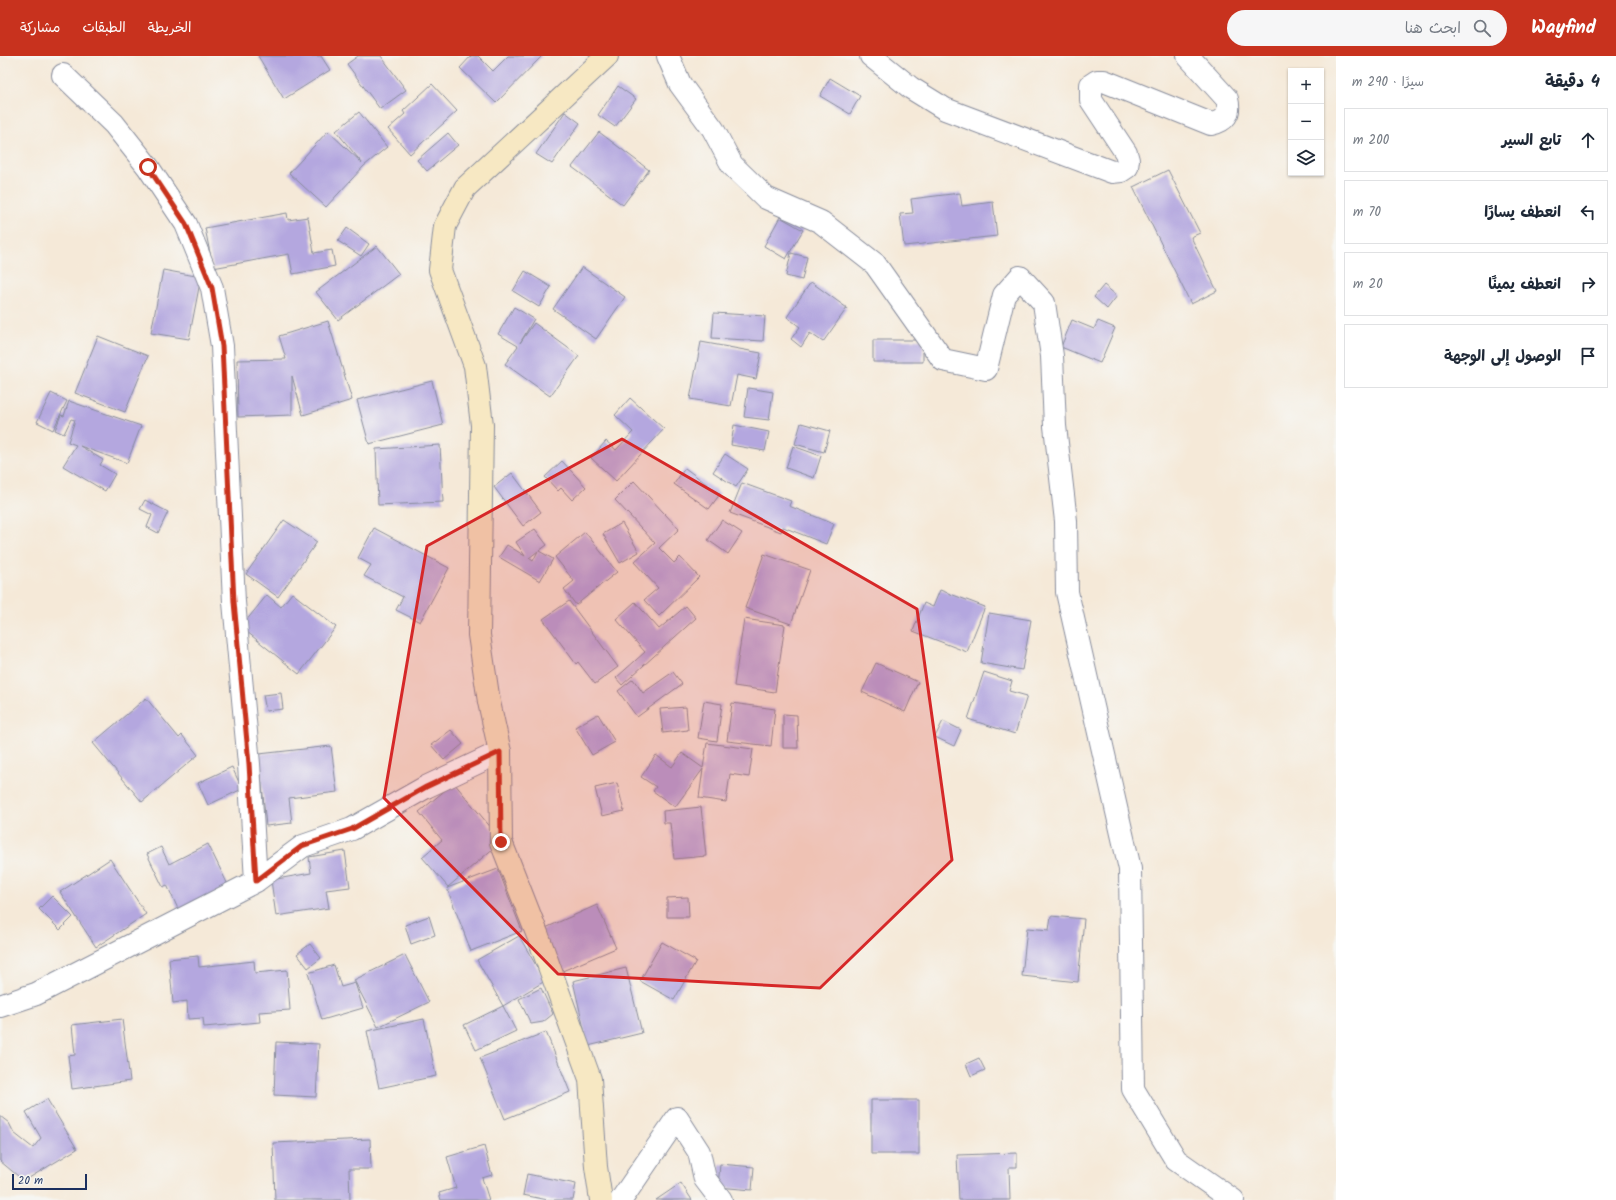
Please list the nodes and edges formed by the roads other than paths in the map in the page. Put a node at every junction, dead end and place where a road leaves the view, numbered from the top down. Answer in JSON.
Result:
{"nodes":[{"id":1,"x":607,"y":56,"type":"edge"},
{"id":2,"x":668,"y":56,"type":"edge"},
{"id":3,"x":872,"y":56,"type":"edge"},
{"id":4,"x":1188,"y":56,"type":"edge"},
{"id":5,"x":63,"y":75,"type":"dead end"},
{"id":6,"x":500,"y":752,"type":"junction"},
{"id":7,"x":256,"y":881,"type":"junction"},
{"id":8,"x":0,"y":1006,"type":"edge"},
{"id":9,"x":601,"y":1200,"type":"edge"},
{"id":10,"x":621,"y":1200,"type":"edge"},
{"id":11,"x":721,"y":1200,"type":"edge"},
{"id":12,"x":1233,"y":1200,"type":"edge"}],
"edges":[{"from":1,"to":6,"type":"street"},
{"from":2,"to":12,"type":"street"},
{"from":3,"to":4,"type":"street"},
{"from":5,"to":7,"type":"street"},
{"from":6,"to":7,"type":"street"},
{"from":6,"to":9,"type":"street"},
{"from":7,"to":8,"type":"street"},
{"from":10,"to":11,"type":"street"}]}
